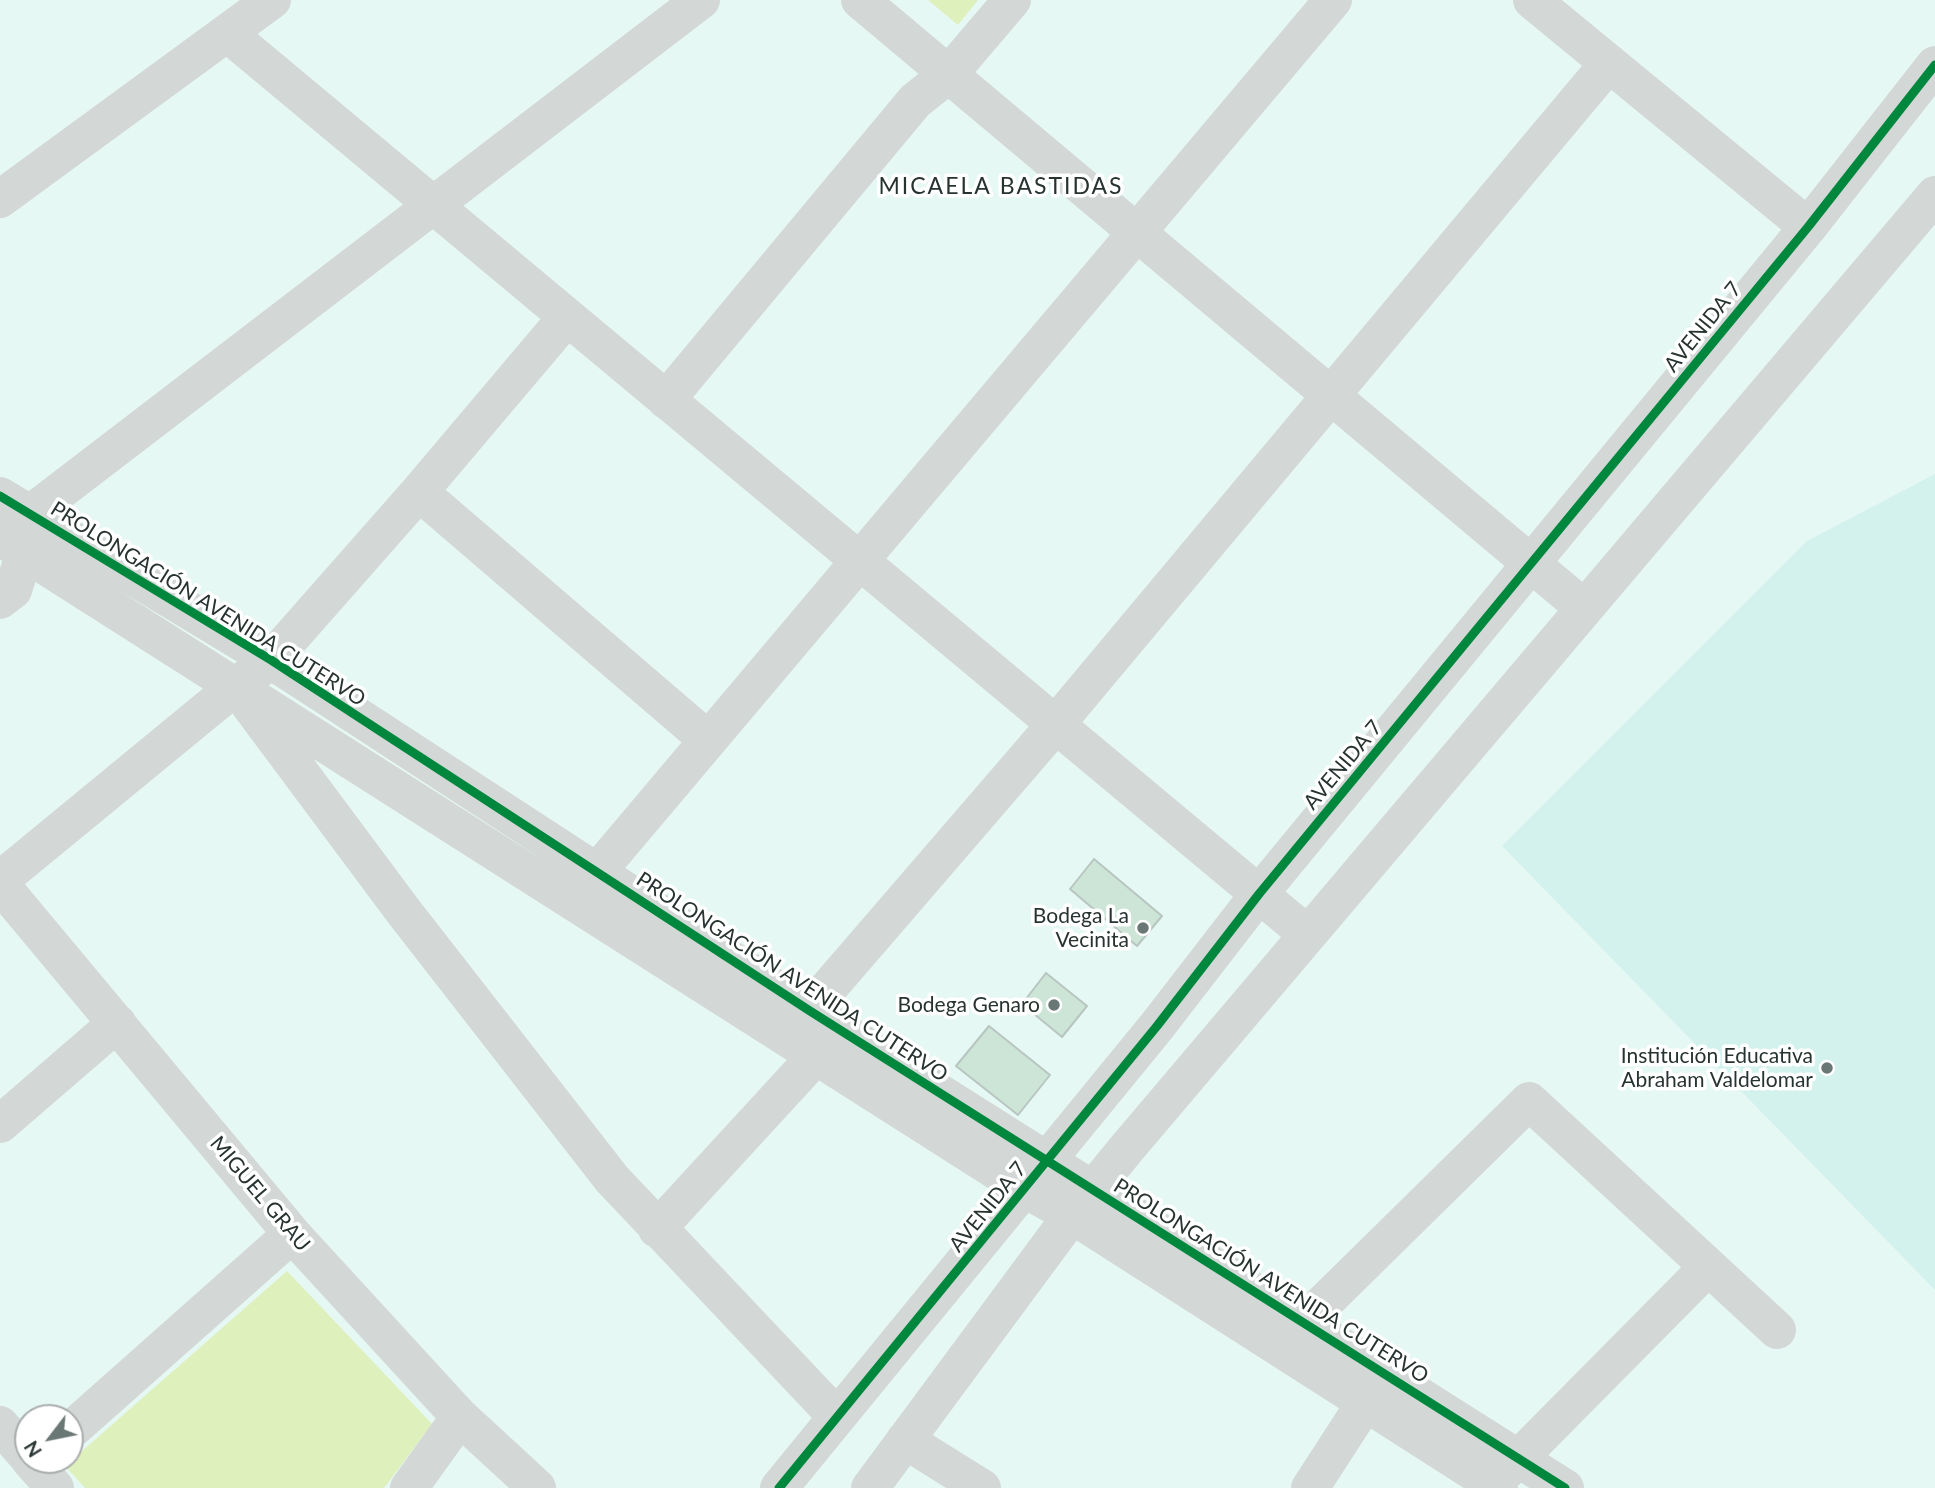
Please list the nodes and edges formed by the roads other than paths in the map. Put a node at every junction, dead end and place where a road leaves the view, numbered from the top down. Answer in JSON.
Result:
{"nodes":[{"id":1,"x":272,"y":0,"type":"edge"},
{"id":2,"x":701,"y":0,"type":"edge"},
{"id":3,"x":860,"y":0,"type":"edge"},
{"id":4,"x":1013,"y":0,"type":"edge"},
{"id":5,"x":1333,"y":0,"type":"edge"},
{"id":6,"x":1532,"y":0,"type":"edge"},
{"id":7,"x":227,"y":33,"type":"junction"},
{"id":8,"x":1609,"y":63,"type":"junction"},
{"id":9,"x":949,"y":74,"type":"junction"},
{"id":10,"x":1928,"y":87,"type":"edge"},
{"id":11,"x":1935,"y":195,"type":"edge"},
{"id":12,"x":0,"y":199,"type":"edge"},
{"id":13,"x":434,"y":205,"type":"junction"},
{"id":14,"x":1808,"y":227,"type":"junction"},
{"id":15,"x":1138,"y":231,"type":"junction"},
{"id":16,"x":567,"y":317,"type":"junction"},
{"id":17,"x":1331,"y":395,"type":"junction"},
{"id":18,"x":666,"y":400,"type":"junction"},
{"id":19,"x":419,"y":492,"type":"junction"},
{"id":20,"x":14,"y":525,"type":"edge"},
{"id":21,"x":860,"y":561,"type":"junction"},
{"id":22,"x":1532,"y":564,"type":"junction"},
{"id":23,"x":0,"y":600,"type":"edge"},
{"id":24,"x":1584,"y":608,"type":"junction"},
{"id":25,"x":271,"y":660,"type":"junction"},
{"id":26,"x":236,"y":686,"type":"junction"},
{"id":27,"x":1056,"y":724,"type":"junction"},
{"id":28,"x":708,"y":740,"type":"junction"},
{"id":29,"x":597,"y":872,"type":"junction"},
{"id":30,"x":0,"y":882,"type":"edge"},
{"id":31,"x":1259,"y":894,"type":"junction"},
{"id":32,"x":573,"y":901,"type":"junction"},
{"id":33,"x":1307,"y":934,"type":"junction"},
{"id":34,"x":117,"y":1023,"type":"junction"},
{"id":35,"x":804,"y":1034,"type":"junction"},
{"id":36,"x":0,"y":1124,"type":"edge"},
{"id":37,"x":1037,"y":1175,"type":"junction"},
{"id":38,"x":1083,"y":1202,"type":"junction"},
{"id":39,"x":657,"y":1229,"type":"junction"},
{"id":40,"x":292,"y":1234,"type":"junction"},
{"id":41,"x":1708,"y":1267,"type":"junction"},
{"id":42,"x":1777,"y":1330,"type":"dead end"},
{"id":43,"x":1291,"y":1336,"type":"junction"},
{"id":44,"x":1365,"y":1403,"type":"junction"},
{"id":45,"x":460,"y":1417,"type":"junction"},
{"id":46,"x":837,"y":1417,"type":"junction"},
{"id":47,"x":84,"y":1419,"type":"edge"},
{"id":48,"x":0,"y":1425,"type":"edge"},
{"id":49,"x":905,"y":1440,"type":"junction"},
{"id":50,"x":14,"y":1441,"type":"edge"},
{"id":51,"x":1504,"y":1477,"type":"edge"},
{"id":52,"x":409,"y":1488,"type":"edge"},
{"id":53,"x":537,"y":1488,"type":"edge"},
{"id":54,"x":779,"y":1488,"type":"edge"},
{"id":55,"x":870,"y":1488,"type":"edge"},
{"id":56,"x":982,"y":1488,"type":"edge"},
{"id":57,"x":1310,"y":1488,"type":"edge"},
{"id":58,"x":1565,"y":1488,"type":"edge"}],
"edges":[{"from":1,"to":7,"type":"street"},
{"from":2,"to":13,"type":"street"},
{"from":3,"to":9,"type":"street"},
{"from":4,"to":9,"type":"street"},
{"from":5,"to":15,"type":"street"},
{"from":6,"to":8,"type":"street"},
{"from":7,"to":12,"type":"street"},
{"from":7,"to":13,"type":"street"},
{"from":8,"to":14,"type":"street"},
{"from":8,"to":17,"type":"street"},
{"from":9,"to":15,"type":"street"},
{"from":9,"to":18,"type":"street"},
{"from":10,"to":14,"type":"street","name":"AVENIDA 7"},
{"from":11,"to":24,"type":"street"},
{"from":13,"to":16,"type":"street"},
{"from":13,"to":20,"type":"street"},
{"from":14,"to":22,"type":"street","name":"AVENIDA 7"},
{"from":15,"to":17,"type":"street"},
{"from":15,"to":21,"type":"street"},
{"from":16,"to":18,"type":"street"},
{"from":16,"to":19,"type":"street"},
{"from":17,"to":22,"type":"street"},
{"from":17,"to":27,"type":"street"},
{"from":18,"to":21,"type":"street"},
{"from":19,"to":25,"type":"street"},
{"from":19,"to":28,"type":"street"},
{"from":20,"to":23,"type":"street"},
{"from":20,"to":25,"type":"street","name":"PROLONGACIÓN AVENIDA CUTERVO"},
{"from":20,"to":26,"type":"street","name":"PROLONGACIÓN AVENIDA CUTERVO"},
{"from":21,"to":27,"type":"street"},
{"from":21,"to":28,"type":"street"},
{"from":22,"to":24,"type":"street"},
{"from":22,"to":31,"type":"street","name":"AVENIDA 7"},
{"from":24,"to":33,"type":"street"},
{"from":25,"to":26,"type":"street"},
{"from":25,"to":29,"type":"street","name":"PROLONGACIÓN AVENIDA CUTERVO"},
{"from":26,"to":30,"type":"street"},
{"from":26,"to":32,"type":"street","name":"PROLONGACIÓN AVENIDA CUTERVO"},
{"from":26,"to":39,"type":"street"},
{"from":27,"to":31,"type":"street"},
{"from":27,"to":35,"type":"street"},
{"from":28,"to":29,"type":"street"},
{"from":29,"to":32,"type":"street"},
{"from":29,"to":35,"type":"street","name":"PROLONGACIÓN AVENIDA CUTERVO"},
{"from":30,"to":34,"type":"street","name":"MIGUEL GRAU"},
{"from":31,"to":33,"type":"street"},
{"from":31,"to":37,"type":"street","name":"AVENIDA 7"},
{"from":32,"to":35,"type":"street","name":"PROLONGACIÓN AVENIDA CUTERVO"},
{"from":33,"to":38,"type":"street"},
{"from":34,"to":36,"type":"street"},
{"from":34,"to":40,"type":"street","name":"MIGUEL GRAU"},
{"from":35,"to":37,"type":"street","name":"PROLONGACIÓN AVENIDA CUTERVO"},
{"from":35,"to":39,"type":"street"},
{"from":37,"to":38,"type":"street","name":"PROLONGACIÓN AVENIDA CUTERVO"},
{"from":37,"to":46,"type":"street","name":"AVENIDA 7"},
{"from":38,"to":43,"type":"street","name":"PROLONGACIÓN AVENIDA CUTERVO"},
{"from":38,"to":49,"type":"street"},
{"from":39,"to":46,"type":"street"},
{"from":40,"to":45,"type":"street","name":"MIGUEL GRAU"},
{"from":40,"to":47,"type":"street"},
{"from":41,"to":42,"type":"street"},
{"from":41,"to":43,"type":"street"},
{"from":41,"to":51,"type":"street"},
{"from":43,"to":44,"type":"street","name":"PROLONGACIÓN AVENIDA CUTERVO"},
{"from":43,"to":51,"type":"street","name":"PROLONGACIÓN AVENIDA CUTERVO"},
{"from":44,"to":51,"type":"street","name":"PROLONGACIÓN AVENIDA CUTERVO"},
{"from":44,"to":57,"type":"street"},
{"from":45,"to":52,"type":"street"},
{"from":45,"to":53,"type":"street","name":"MIGUEL GRAU"},
{"from":46,"to":54,"type":"street","name":"AVENIDA 7"},
{"from":48,"to":50,"type":"street"},
{"from":49,"to":55,"type":"street"},
{"from":49,"to":56,"type":"street"},
{"from":51,"to":58,"type":"street","name":"PROLONGACIÓN AVENIDA CUTERVO"}]}
